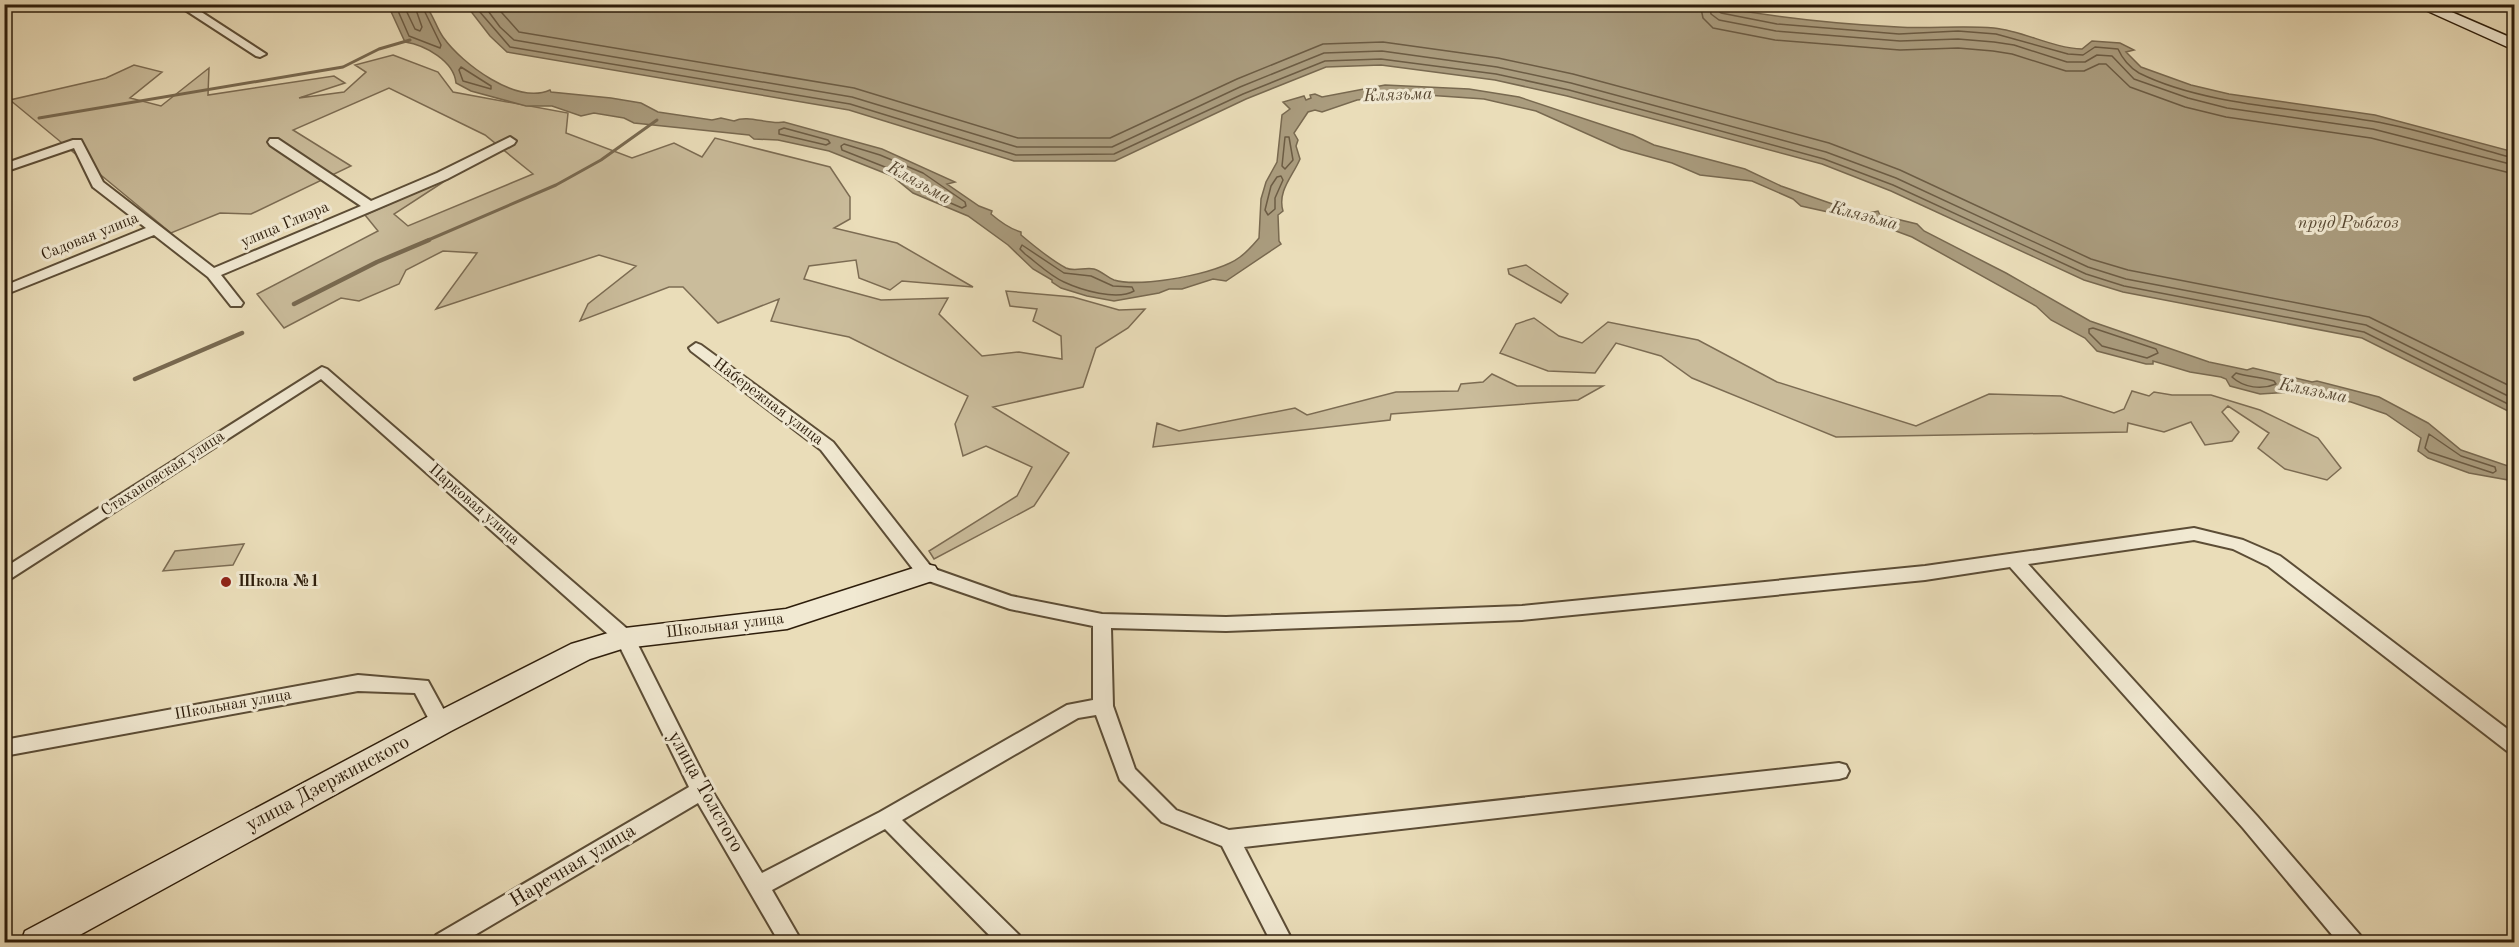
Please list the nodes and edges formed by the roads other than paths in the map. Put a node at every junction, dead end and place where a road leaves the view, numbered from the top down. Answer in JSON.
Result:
{"nodes":[{"id":1,"x":181,"y":4,"type":"edge"},
{"id":2,"x":2419,"y":4,"type":"edge"},
{"id":3,"x":2514,"y":45,"type":"edge"},
{"id":4,"x":260,"y":54,"type":"dead end"},
{"id":5,"x":510,"y":141,"type":"dead end"},
{"id":6,"x":274,"y":142,"type":"dead end"},
{"id":7,"x":4,"y":168,"type":"edge"},
{"id":8,"x":371,"y":207,"type":"junction"},
{"id":9,"x":156,"y":229,"type":"junction"},
{"id":10,"x":213,"y":274,"type":"junction"},
{"id":11,"x":4,"y":291,"type":"edge"},
{"id":12,"x":236,"y":303,"type":"dead end"},
{"id":13,"x":696,"y":348,"type":"dead end"},
{"id":14,"x":322,"y":372,"type":"joint"},
{"id":15,"x":2015,"y":561,"type":"junction"},
{"id":16,"x":926,"y":573,"type":"junction"},
{"id":17,"x":4,"y":577,"type":"edge"},
{"id":18,"x":1102,"y":621,"type":"junction"},
{"id":19,"x":625,"y":638,"type":"junction"},
{"id":20,"x":1103,"y":706,"type":"junction"},
{"id":21,"x":441,"y":723,"type":"junction"},
{"id":22,"x":2514,"y":745,"type":"edge"},
{"id":23,"x":4,"y":748,"type":"edge"},
{"id":24,"x":1839,"y":771,"type":"dead end"},
{"id":25,"x":701,"y":790,"type":"junction"},
{"id":26,"x":887,"y":818,"type":"junction"},
{"id":27,"x":1229,"y":839,"type":"junction"},
{"id":28,"x":758,"y":886,"type":"junction"},
{"id":29,"x":37,"y":942,"type":"edge"},
{"id":30,"x":444,"y":942,"type":"edge"},
{"id":31,"x":791,"y":942,"type":"edge"},
{"id":32,"x":1011,"y":942,"type":"edge"},
{"id":33,"x":1282,"y":942,"type":"edge"},
{"id":34,"x":2352,"y":942,"type":"edge"}],
"edges":[{"from":1,"to":4,"type":"street"},
{"from":2,"to":3,"type":"street"},
{"from":5,"to":8,"type":"street","name":"улица Глиэра"},
{"from":6,"to":8,"type":"street","name":"улица Глиэра"},
{"from":7,"to":9,"type":"street"},
{"from":8,"to":10,"type":"street","name":"улица Глиэра"},
{"from":9,"to":10,"type":"street"},
{"from":9,"to":11,"type":"street","name":"Садовая улица"},
{"from":10,"to":12,"type":"street"},
{"from":13,"to":16,"type":"street","name":"Набережная улица"},
{"from":14,"to":17,"type":"street","name":"Стахановская улица"},
{"from":14,"to":19,"type":"street","name":"Парковая улица"},
{"from":15,"to":18,"type":"street"},
{"from":15,"to":22,"type":"street"},
{"from":15,"to":34,"type":"street"},
{"from":16,"to":18,"type":"street"},
{"from":16,"to":19,"type":"street","name":"Школьная улица"},
{"from":18,"to":20,"type":"street"},
{"from":19,"to":21,"type":"street","name":"улица Дзержинского"},
{"from":19,"to":25,"type":"street","name":"улица Толстого"},
{"from":20,"to":26,"type":"street"},
{"from":20,"to":27,"type":"street"},
{"from":21,"to":23,"type":"street","name":"Школьная улица"},
{"from":21,"to":29,"type":"street","name":"улица Дзержинского"},
{"from":24,"to":27,"type":"street"},
{"from":25,"to":28,"type":"street","name":"улица Толстого"},
{"from":25,"to":30,"type":"street","name":"Наречная улица"},
{"from":26,"to":28,"type":"street"},
{"from":26,"to":32,"type":"street"},
{"from":27,"to":33,"type":"street"},
{"from":28,"to":31,"type":"street","name":"улица Толстого"}]}
